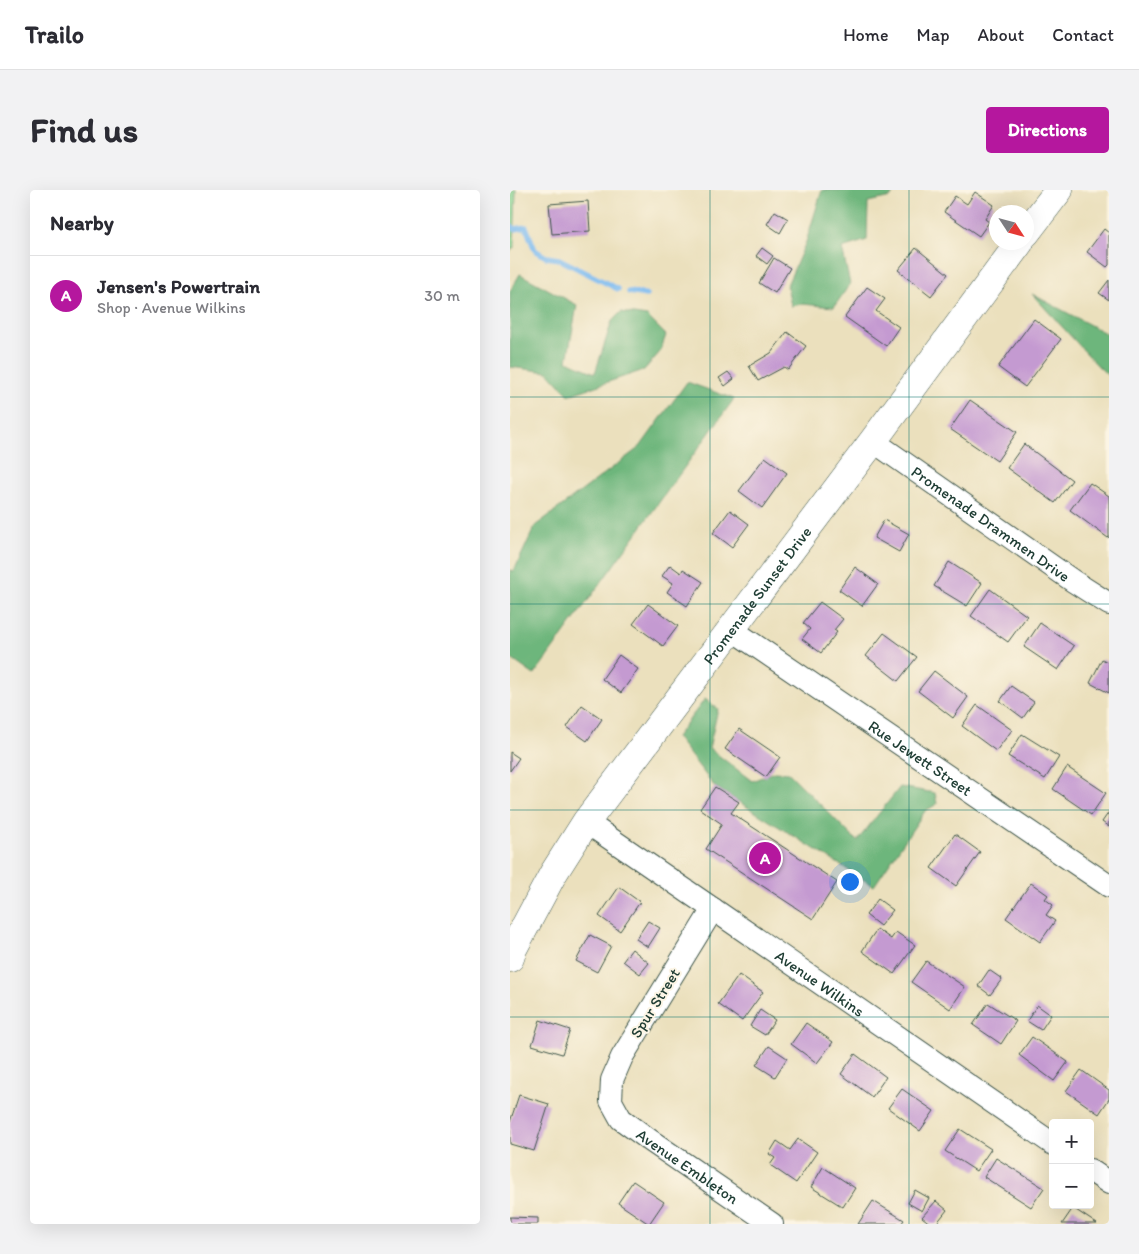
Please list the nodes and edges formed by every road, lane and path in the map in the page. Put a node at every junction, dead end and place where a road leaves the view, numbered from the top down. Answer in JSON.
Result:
{"nodes":[{"id":1,"x":1059,"y":190,"type":"edge"},
{"id":2,"x":1034,"y":223,"type":"edge"},
{"id":3,"x":1014,"y":250,"type":"edge"},
{"id":4,"x":873,"y":441,"type":"junction"},
{"id":5,"x":1109,"y":604,"type":"edge"},
{"id":6,"x":731,"y":629,"type":"junction"},
{"id":7,"x":586,"y":822,"type":"junction"},
{"id":8,"x":1109,"y":886,"type":"edge"},
{"id":9,"x":713,"y":909,"type":"junction"},
{"id":10,"x":510,"y":958,"type":"edge"},
{"id":11,"x":611,"y":1101,"type":"joint"},
{"id":12,"x":1049,"y":1141,"type":"edge"},
{"id":13,"x":1094,"y":1173,"type":"edge"},
{"id":14,"x":1109,"y":1183,"type":"edge"},
{"id":15,"x":772,"y":1224,"type":"edge"}],
"edges":[{"from":1,"to":2,"type":"street"},
{"from":3,"to":4,"type":"street","name":"Promenade Sunset Drive"},
{"from":4,"to":5,"type":"street","name":"Promenade Drammen Drive"},
{"from":4,"to":6,"type":"street","name":"Promenade Sunset Drive"},
{"from":6,"to":7,"type":"street","name":"Promenade Sunset Drive"},
{"from":6,"to":8,"type":"street","name":"Rue Jewett Street"},
{"from":7,"to":9,"type":"street","name":"Avenue Wilkins"},
{"from":7,"to":10,"type":"street","name":"Promenade Sunset Drive"},
{"from":9,"to":11,"type":"street","name":"Spur Street"},
{"from":9,"to":12,"type":"street","name":"Avenue Wilkins"},
{"from":11,"to":15,"type":"street","name":"Avenue Embleton"},
{"from":13,"to":14,"type":"street"}]}
